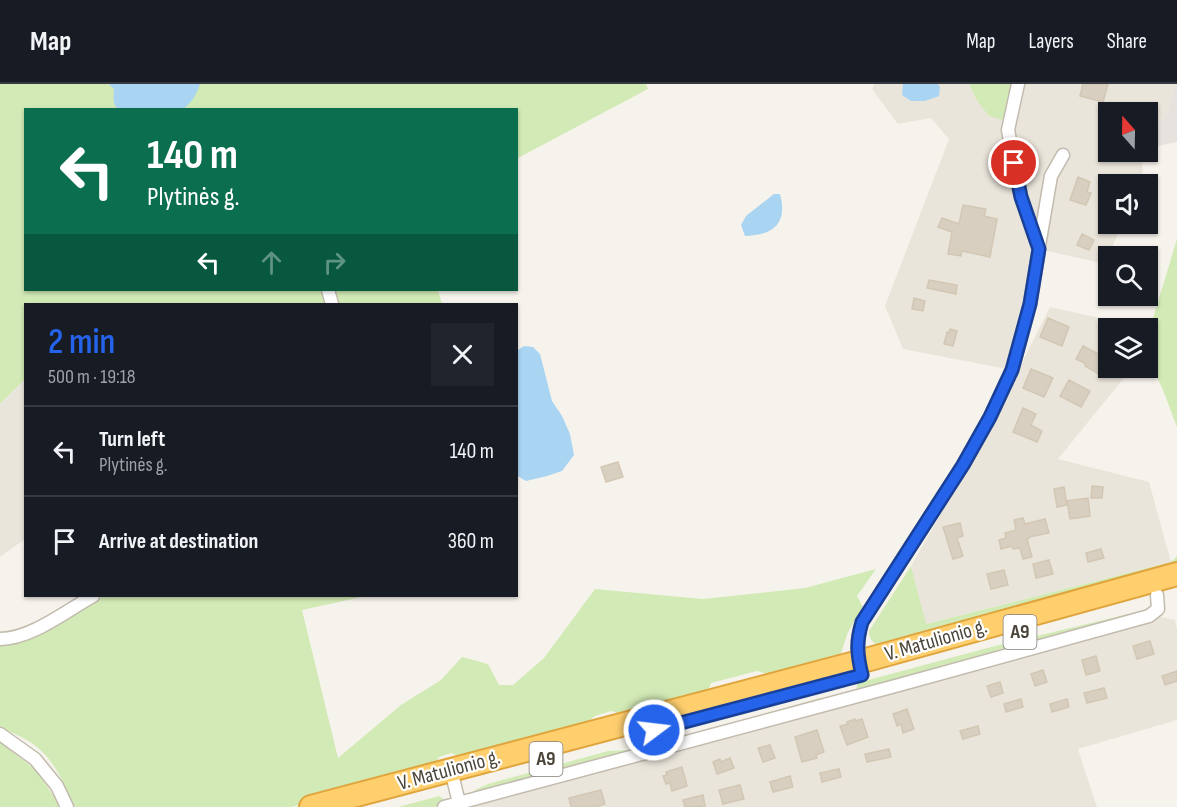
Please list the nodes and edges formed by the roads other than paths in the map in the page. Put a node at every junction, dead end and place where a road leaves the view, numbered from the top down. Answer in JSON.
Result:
{"nodes":[{"id":1,"x":1018,"y":84,"type":"edge"},
{"id":2,"x":1063,"y":155,"type":"dead end"},
{"id":3,"x":1039,"y":249,"type":"junction"},
{"id":4,"x":1177,"y":574,"type":"edge"},
{"id":5,"x":1167,"y":593,"type":"edge"},
{"id":6,"x":91,"y":597,"type":"edge"},
{"id":7,"x":0,"y":639,"type":"edge"},
{"id":8,"x":861,"y":668,"type":"junction"},
{"id":9,"x":0,"y":734,"type":"edge"},
{"id":10,"x":456,"y":791,"type":"edge"},
{"id":11,"x":67,"y":807,"type":"edge"},
{"id":12,"x":311,"y":807,"type":"edge"},
{"id":13,"x":368,"y":807,"type":"edge"},
{"id":14,"x":444,"y":807,"type":"edge"}],
"edges":[{"from":1,"to":3,"type":"street"},
{"from":2,"to":3,"type":"street"},
{"from":3,"to":8,"type":"street"},
{"from":4,"to":8,"type":"highway","name":"V. Matulionio g.","number":"A9"},
{"from":5,"to":8,"type":"highway","name":"V. Matulionio g.","number":"A9"},
{"from":5,"to":10,"type":"street"},
{"from":6,"to":7,"type":"street"},
{"from":8,"to":10,"type":"highway","name":"V. Matulionio g.","number":"A9"},
{"from":9,"to":11,"type":"street"},
{"from":10,"to":12,"type":"highway","name":"V. Matulionio g.","number":"A9"},
{"from":10,"to":13,"type":"highway","name":"V. Matulionio g.","number":"A9"},
{"from":10,"to":14,"type":"street"}]}
